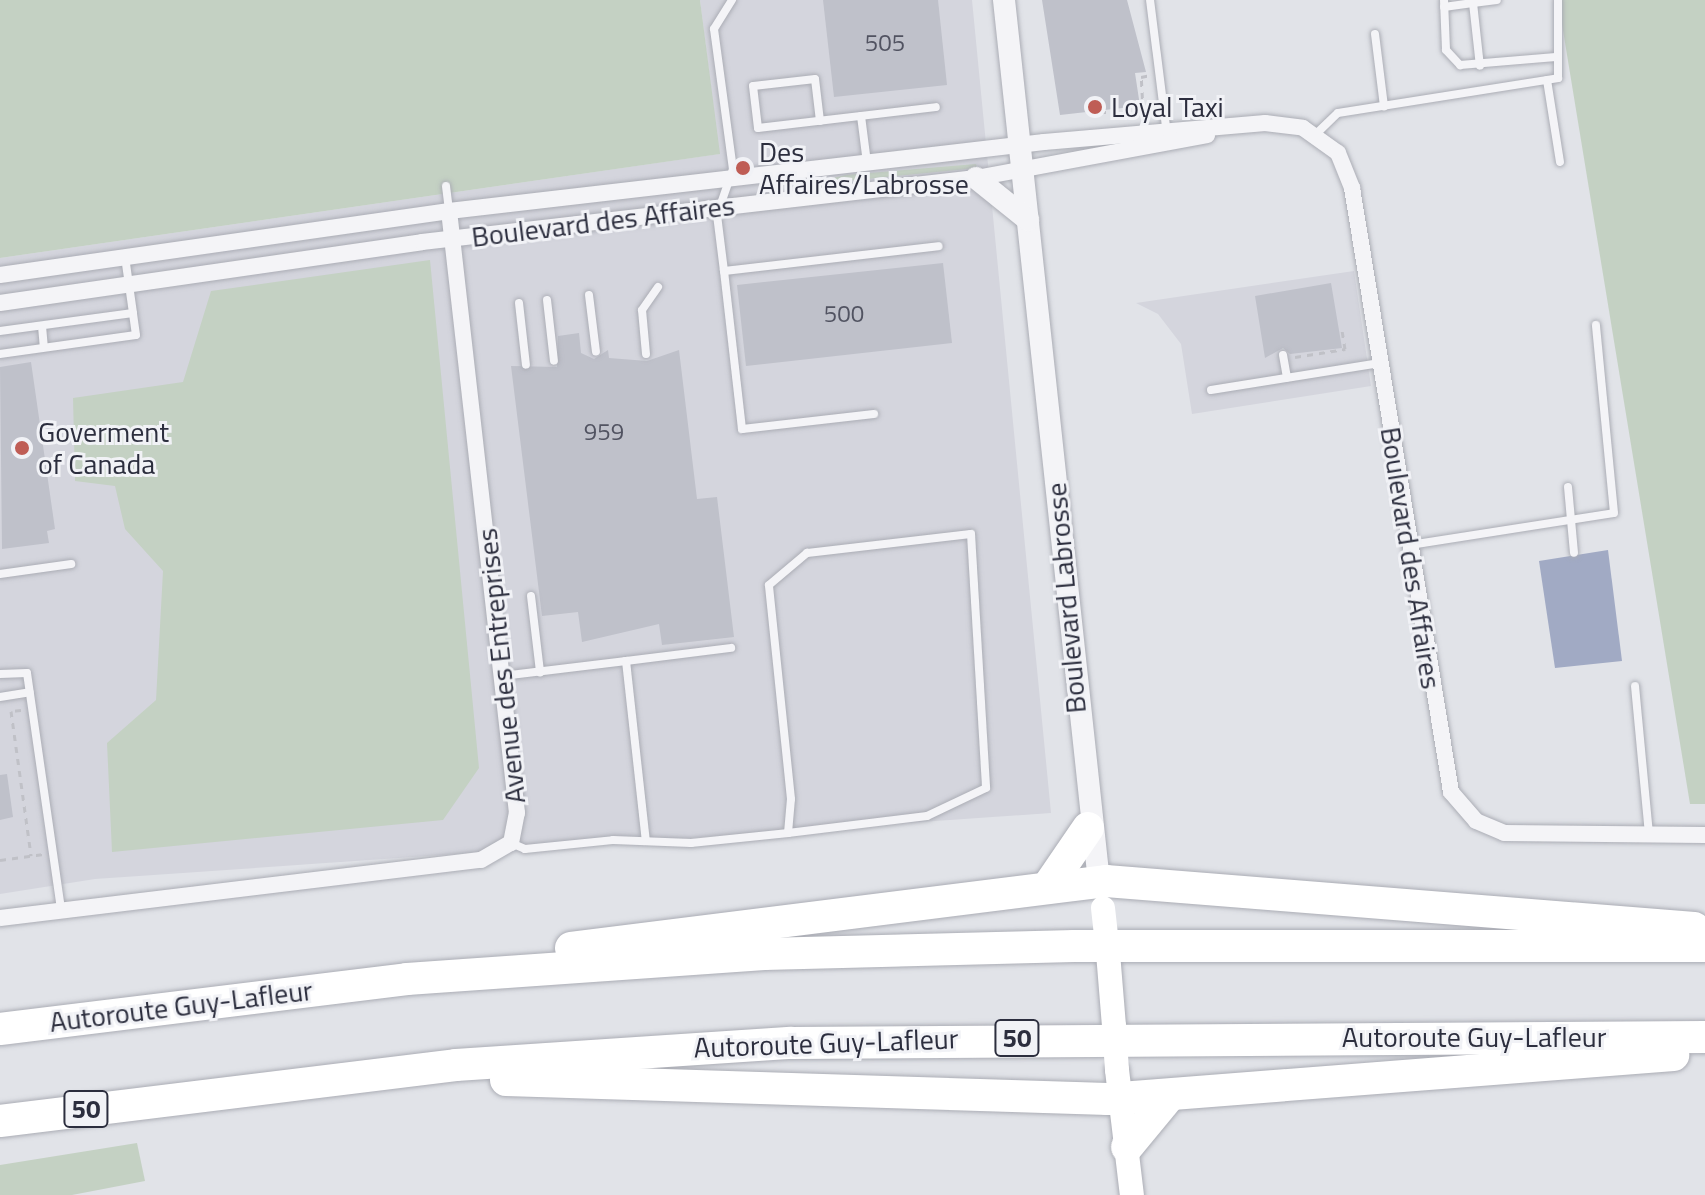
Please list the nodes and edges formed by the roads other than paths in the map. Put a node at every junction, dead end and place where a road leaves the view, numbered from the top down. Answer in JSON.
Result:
{"nodes":[{"id":1,"x":732,"y":0,"type":"edge"},
{"id":2,"x":1004,"y":0,"type":"edge"},
{"id":3,"x":1150,"y":0,"type":"edge"},
{"id":4,"x":1497,"y":0,"type":"edge"},
{"id":5,"x":1558,"y":0,"type":"edge"},
{"id":6,"x":1473,"y":3,"type":"junction"},
{"id":7,"x":1444,"y":4,"type":"edge"},
{"id":8,"x":1375,"y":34,"type":"dead end"},
{"id":9,"x":1157,"y":55,"type":"junction"},
{"id":10,"x":1556,"y":57,"type":"junction"},
{"id":11,"x":1144,"y":58,"type":"dead end"},
{"id":12,"x":1480,"y":66,"type":"junction"},
{"id":13,"x":1547,"y":80,"type":"junction"},
{"id":14,"x":1384,"y":106,"type":"junction"},
{"id":15,"x":936,"y":107,"type":"dead end"},
{"id":16,"x":861,"y":116,"type":"junction"},
{"id":17,"x":820,"y":121,"type":"junction"},
{"id":18,"x":1316,"y":134,"type":"junction"},
{"id":19,"x":1167,"y":137,"type":"junction"},
{"id":20,"x":1019,"y":145,"type":"junction"},
{"id":21,"x":1560,"y":162,"type":"dead end"},
{"id":22,"x":867,"y":163,"type":"junction"},
{"id":23,"x":1022,"y":169,"type":"junction"},
{"id":24,"x":976,"y":178,"type":"junction"},
{"id":25,"x":730,"y":179,"type":"junction"},
{"id":26,"x":446,"y":186,"type":"dead end"},
{"id":27,"x":719,"y":208,"type":"junction"},
{"id":28,"x":449,"y":211,"type":"junction"},
{"id":29,"x":1028,"y":220,"type":"junction"},
{"id":30,"x":452,"y":239,"type":"junction"},
{"id":31,"x":939,"y":246,"type":"dead end"},
{"id":32,"x":125,"y":257,"type":"junction"},
{"id":33,"x":724,"y":271,"type":"junction"},
{"id":34,"x":0,"y":275,"type":"edge"},
{"id":35,"x":129,"y":284,"type":"junction"},
{"id":36,"x":658,"y":287,"type":"dead end"},
{"id":37,"x":589,"y":295,"type":"dead end"},
{"id":38,"x":547,"y":300,"type":"dead end"},
{"id":39,"x":0,"y":303,"type":"edge"},
{"id":40,"x":519,"y":303,"type":"dead end"},
{"id":41,"x":133,"y":313,"type":"junction"},
{"id":42,"x":1596,"y":325,"type":"dead end"},
{"id":43,"x":42,"y":326,"type":"junction"},
{"id":44,"x":0,"y":331,"type":"edge"},
{"id":45,"x":44,"y":347,"type":"junction"},
{"id":46,"x":596,"y":352,"type":"dead end"},
{"id":47,"x":0,"y":354,"type":"edge"},
{"id":48,"x":646,"y":354,"type":"dead end"},
{"id":49,"x":1283,"y":355,"type":"dead end"},
{"id":50,"x":554,"y":361,"type":"dead end"},
{"id":51,"x":1380,"y":363,"type":"junction"},
{"id":52,"x":526,"y":365,"type":"dead end"},
{"id":53,"x":1287,"y":378,"type":"junction"},
{"id":54,"x":1211,"y":390,"type":"dead end"},
{"id":55,"x":874,"y":414,"type":"dead end"},
{"id":56,"x":1568,"y":487,"type":"dead end"},
{"id":57,"x":1572,"y":521,"type":"junction"},
{"id":58,"x":1409,"y":545,"type":"junction"},
{"id":59,"x":1574,"y":553,"type":"dead end"},
{"id":60,"x":71,"y":564,"type":"dead end"},
{"id":61,"x":0,"y":574,"type":"edge"},
{"id":62,"x":531,"y":596,"type":"dead end"},
{"id":63,"x":731,"y":648,"type":"dead end"},
{"id":64,"x":626,"y":661,"type":"junction"},
{"id":65,"x":540,"y":672,"type":"junction"},
{"id":66,"x":0,"y":674,"type":"edge"},
{"id":67,"x":501,"y":677,"type":"junction"},
{"id":68,"x":1635,"y":686,"type":"dead end"},
{"id":69,"x":30,"y":692,"type":"junction"},
{"id":70,"x":0,"y":697,"type":"edge"},
{"id":71,"x":1088,"y":828,"type":"junction"},
{"id":72,"x":788,"y":833,"type":"junction"},
{"id":73,"x":1649,"y":835,"type":"junction"},
{"id":74,"x":1705,"y":835,"type":"edge"},
{"id":75,"x":646,"y":841,"type":"junction"},
{"id":76,"x":511,"y":843,"type":"junction"},
{"id":77,"x":1049,"y":885,"type":"junction"},
{"id":78,"x":1101,"y":894,"type":"junction"},
{"id":79,"x":61,"y":910,"type":"junction"},
{"id":80,"x":0,"y":918,"type":"edge"},
{"id":81,"x":1705,"y":929,"type":"edge"},
{"id":82,"x":1705,"y":946,"type":"edge"},
{"id":83,"x":374,"y":982,"type":"junction"},
{"id":84,"x":0,"y":1029,"type":"edge"},
{"id":85,"x":1705,"y":1037,"type":"edge"},
{"id":86,"x":1705,"y":1051,"type":"edge"},
{"id":87,"x":331,"y":1078,"type":"junction"},
{"id":88,"x":1119,"y":1084,"type":"junction"},
{"id":89,"x":1169,"y":1096,"type":"junction"},
{"id":90,"x":0,"y":1121,"type":"edge"},
{"id":91,"x":1127,"y":1147,"type":"junction"},
{"id":92,"x":1132,"y":1195,"type":"edge"}],
"edges":[{"from":1,"to":25,"type":"lane"},
{"from":2,"to":20,"type":"street","name":"Boulevard Labrosse"},
{"from":3,"to":9,"type":"lane"},
{"from":4,"to":6,"type":"lane"},
{"from":5,"to":10,"type":"lane"},
{"from":6,"to":7,"type":"lane"},
{"from":6,"to":12,"type":"lane"},
{"from":7,"to":12,"type":"lane"},
{"from":8,"to":14,"type":"lane"},
{"from":9,"to":11,"type":"lane"},
{"from":9,"to":19,"type":"lane"},
{"from":10,"to":12,"type":"lane"},
{"from":10,"to":13,"type":"lane"},
{"from":13,"to":14,"type":"lane"},
{"from":13,"to":21,"type":"lane"},
{"from":14,"to":18,"type":"lane"},
{"from":15,"to":16,"type":"lane"},
{"from":16,"to":17,"type":"lane"},
{"from":16,"to":22,"type":"lane"},
{"from":17,"to":17,"type":"lane"},
{"from":18,"to":19,"type":"street","name":"Boulevard des Affaires"},
{"from":18,"to":51,"type":"street","name":"Boulevard des Affaires"},
{"from":19,"to":20,"type":"street","name":"Boulevard des Affaires"},
{"from":19,"to":23,"type":"street","name":"Boulevard des Affaires"},
{"from":20,"to":22,"type":"street","name":"Boulevard des Affaires"},
{"from":20,"to":23,"type":"street","name":"Boulevard Labrosse"},
{"from":22,"to":25,"type":"street","name":"Boulevard des Affaires"},
{"from":23,"to":24,"type":"street","name":"Boulevard des Affaires"},
{"from":23,"to":29,"type":"street","name":"Boulevard Labrosse"},
{"from":24,"to":27,"type":"street","name":"Boulevard des Affaires"},
{"from":24,"to":29,"type":"street"},
{"from":25,"to":27,"type":"lane"},
{"from":25,"to":28,"type":"street","name":"Boulevard des Affaires"},
{"from":26,"to":28,"type":"lane"},
{"from":27,"to":30,"type":"street","name":"Boulevard des Affaires"},
{"from":27,"to":33,"type":"lane"},
{"from":28,"to":30,"type":"street","name":"Avenue des Entreprises"},
{"from":28,"to":32,"type":"street","name":"Boulevard des Affaires"},
{"from":29,"to":71,"type":"street","name":"Boulevard Labrosse"},
{"from":30,"to":35,"type":"street","name":"Boulevard des Affaires"},
{"from":30,"to":67,"type":"street","name":"Avenue des Entreprises"},
{"from":31,"to":33,"type":"lane"},
{"from":32,"to":34,"type":"street","name":"Boulevard des Affaires"},
{"from":32,"to":35,"type":"lane"},
{"from":33,"to":55,"type":"lane"},
{"from":35,"to":39,"type":"street","name":"Boulevard des Affaires"},
{"from":35,"to":41,"type":"lane"},
{"from":36,"to":48,"type":"lane"},
{"from":37,"to":46,"type":"lane"},
{"from":38,"to":50,"type":"lane"},
{"from":40,"to":52,"type":"lane"},
{"from":41,"to":43,"type":"lane"},
{"from":41,"to":45,"type":"lane"},
{"from":42,"to":57,"type":"lane"},
{"from":43,"to":44,"type":"lane"},
{"from":43,"to":45,"type":"lane"},
{"from":45,"to":47,"type":"lane"},
{"from":49,"to":53,"type":"lane"},
{"from":51,"to":53,"type":"lane"},
{"from":51,"to":58,"type":"street","name":"Boulevard des Affaires"},
{"from":53,"to":54,"type":"lane"},
{"from":56,"to":57,"type":"lane"},
{"from":57,"to":58,"type":"lane"},
{"from":57,"to":59,"type":"lane"},
{"from":58,"to":73,"type":"street","name":"Boulevard des Affaires"},
{"from":60,"to":61,"type":"lane"},
{"from":62,"to":65,"type":"lane"},
{"from":63,"to":64,"type":"lane"},
{"from":64,"to":65,"type":"lane"},
{"from":64,"to":75,"type":"lane"},
{"from":65,"to":67,"type":"lane"},
{"from":66,"to":69,"type":"lane"},
{"from":67,"to":76,"type":"street","name":"Avenue des Entreprises"},
{"from":68,"to":73,"type":"lane"},
{"from":69,"to":70,"type":"lane"},
{"from":69,"to":79,"type":"lane"},
{"from":71,"to":77,"type":"highway"},
{"from":71,"to":78,"type":"street","name":"Boulevard Labrosse"},
{"from":72,"to":72,"type":"lane"},
{"from":72,"to":75,"type":"lane"},
{"from":73,"to":74,"type":"street","name":"Boulevard des Affaires"},
{"from":75,"to":76,"type":"lane"},
{"from":76,"to":79,"type":"street","name":"Avenue des Entreprises"},
{"from":77,"to":78,"type":"highway"},
{"from":77,"to":83,"type":"highway"},
{"from":78,"to":81,"type":"highway"},
{"from":78,"to":88,"type":"main road","name":"Boulevard Labrosse","bridge":true},
{"from":79,"to":80,"type":"street","name":"Avenue des Entreprises"},
{"from":82,"to":83,"type":"highway","name":"Autoroute Guy-Lafleur"},
{"from":83,"to":84,"type":"highway","name":"Autoroute Guy-Lafleur"},
{"from":85,"to":87,"type":"highway","name":"Autoroute Guy-Lafleur","number":"50"},
{"from":86,"to":89,"type":"highway"},
{"from":87,"to":88,"type":"highway"},
{"from":87,"to":90,"type":"highway","name":"Autoroute Guy-Lafleur","number":"50"},
{"from":88,"to":89,"type":"highway"},
{"from":88,"to":91,"type":"main road","name":"Boulevard Labrosse"},
{"from":89,"to":91,"type":"highway"},
{"from":91,"to":92,"type":"main road","name":"Boulevard Labrosse"}]}
